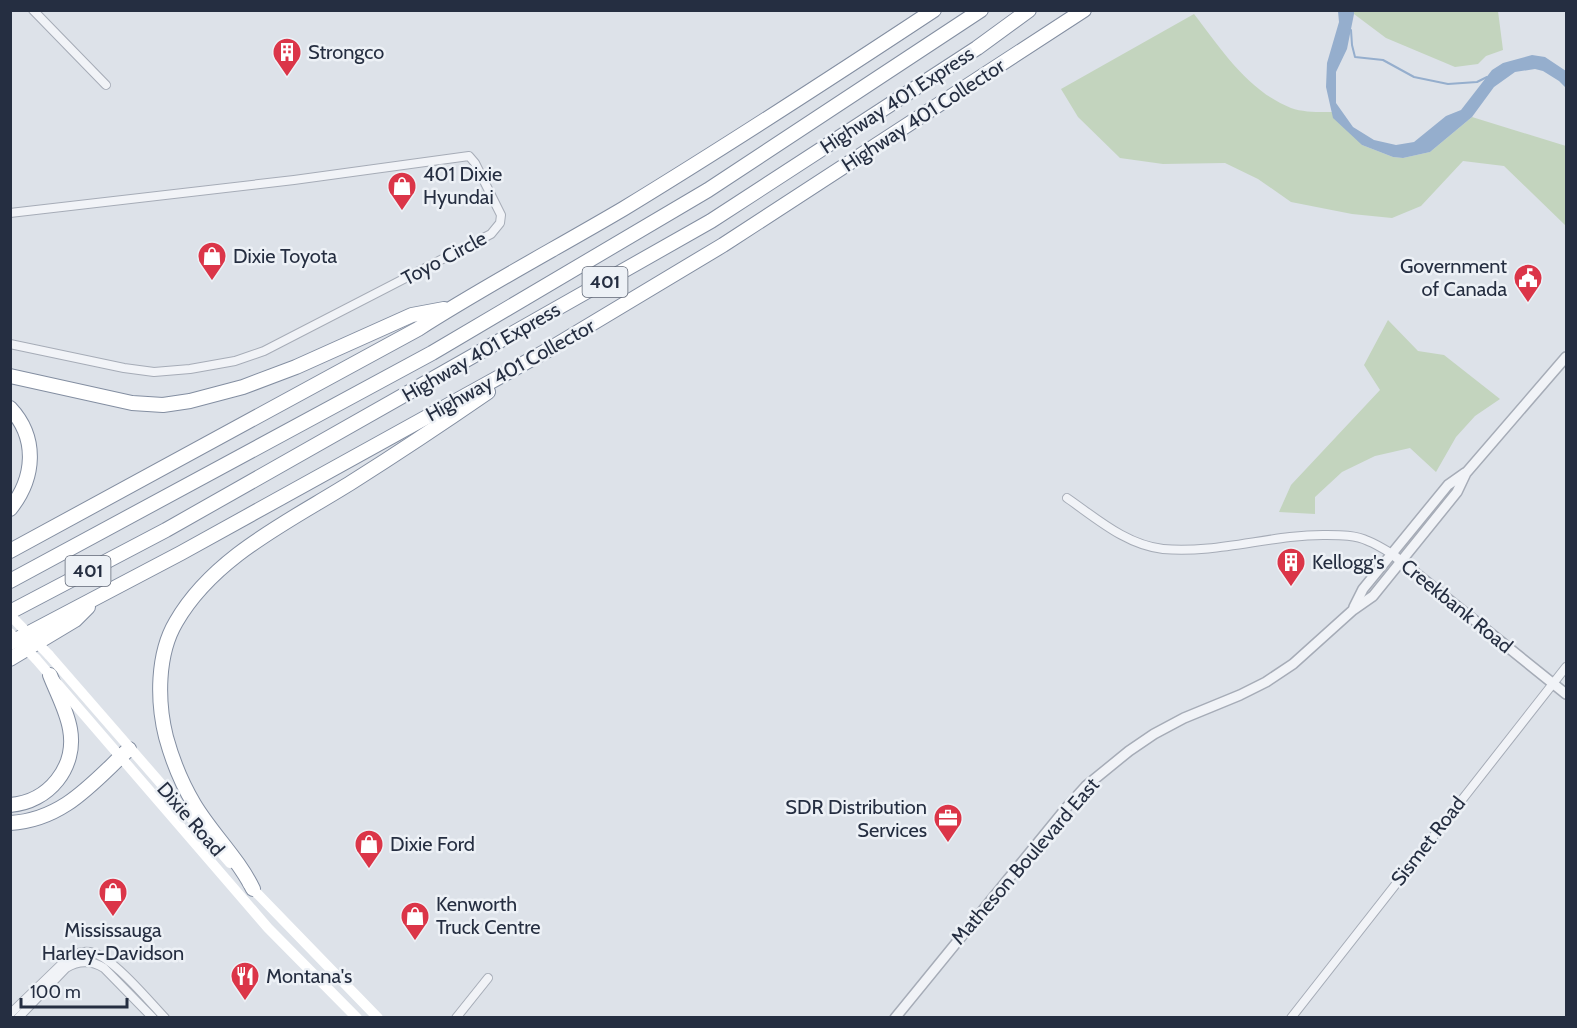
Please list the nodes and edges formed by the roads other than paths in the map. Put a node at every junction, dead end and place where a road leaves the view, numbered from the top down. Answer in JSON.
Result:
{"nodes":[{"id":1,"x":33,"y":10,"type":"edge"},
{"id":2,"x":934,"y":10,"type":"edge"},
{"id":3,"x":981,"y":10,"type":"edge"},
{"id":4,"x":1029,"y":10,"type":"edge"},
{"id":5,"x":1084,"y":10,"type":"edge"},
{"id":6,"x":106,"y":86,"type":"dead end"},
{"id":7,"x":10,"y":213,"type":"edge"},
{"id":8,"x":452,"y":308,"type":"junction"},
{"id":9,"x":10,"y":344,"type":"edge"},
{"id":10,"x":548,"y":351,"type":"junction"},
{"id":11,"x":1566,"y":357,"type":"edge"},
{"id":12,"x":10,"y":376,"type":"edge"},
{"id":13,"x":10,"y":408,"type":"edge"},
{"id":14,"x":1466,"y":473,"type":"junction"},
{"id":15,"x":1067,"y":498,"type":"dead end"},
{"id":16,"x":10,"y":509,"type":"edge"},
{"id":17,"x":10,"y":551,"type":"edge"},
{"id":18,"x":1392,"y":554,"type":"junction"},
{"id":19,"x":1402,"y":562,"type":"junction"},
{"id":20,"x":10,"y":581,"type":"edge"},
{"id":21,"x":100,"y":596,"type":"junction"},
{"id":22,"x":1353,"y":610,"type":"junction"},
{"id":23,"x":10,"y":613,"type":"edge"},
{"id":24,"x":10,"y":633,"type":"edge"},
{"id":25,"x":10,"y":644,"type":"edge"},
{"id":26,"x":10,"y":659,"type":"edge"},
{"id":27,"x":1566,"y":666,"type":"edge"},
{"id":28,"x":50,"y":675,"type":"junction"},
{"id":29,"x":1554,"y":684,"type":"junction"},
{"id":30,"x":1566,"y":694,"type":"edge"},
{"id":31,"x":125,"y":753,"type":"junction"},
{"id":32,"x":10,"y":805,"type":"edge"},
{"id":33,"x":10,"y":823,"type":"edge"},
{"id":34,"x":253,"y":889,"type":"junction"},
{"id":35,"x":488,"y":978,"type":"dead end"},
{"id":36,"x":10,"y":1014,"type":"edge"},
{"id":37,"x":18,"y":1017,"type":"edge"},
{"id":38,"x":153,"y":1017,"type":"edge"},
{"id":39,"x":165,"y":1017,"type":"edge"},
{"id":40,"x":357,"y":1017,"type":"edge"},
{"id":41,"x":378,"y":1017,"type":"edge"},
{"id":42,"x":456,"y":1017,"type":"edge"},
{"id":43,"x":895,"y":1017,"type":"edge"},
{"id":44,"x":1291,"y":1017,"type":"edge"}],
"edges":[{"from":1,"to":6,"type":"street"},
{"from":2,"to":8,"type":"highway"},
{"from":3,"to":20,"type":"highway","name":"Highway 401 Express","number":"401"},
{"from":4,"to":23,"type":"highway","name":"Highway 401 Express","number":"401"},
{"from":5,"to":10,"type":"highway","name":"Highway 401 Collector","number":"401"},
{"from":7,"to":9,"type":"street","name":"Toyo Circle"},
{"from":8,"to":12,"type":"highway"},
{"from":8,"to":17,"type":"highway"},
{"from":10,"to":21,"type":"highway","name":"Highway 401 Collector","number":"401"},
{"from":10,"to":34,"type":"highway"},
{"from":11,"to":14,"type":"street","name":"Matheson Boulevard East"},
{"from":13,"to":16,"type":"highway"},
{"from":14,"to":18,"type":"street","name":"Matheson Boulevard East"},
{"from":14,"to":19,"type":"street","name":"Matheson Boulevard East"},
{"from":15,"to":18,"type":"street","name":"Creekbank Road"},
{"from":18,"to":19,"type":"street","name":"Creekbank Road"},
{"from":18,"to":22,"type":"street","name":"Matheson Boulevard East"},
{"from":19,"to":22,"type":"street","name":"Matheson Boulevard East"},
{"from":19,"to":29,"type":"street","name":"Creekbank Road"},
{"from":21,"to":25,"type":"highway","name":"Highway 401 Collector","number":"401"},
{"from":21,"to":26,"type":"highway"},
{"from":22,"to":43,"type":"street","name":"Matheson Boulevard East"},
{"from":23,"to":31,"type":"main road","name":"Dixie Road","bridge":true},
{"from":24,"to":28,"type":"main road","name":"Dixie Road","bridge":true},
{"from":27,"to":29,"type":"street","name":"Sismet Road"},
{"from":28,"to":31,"type":"main road","name":"Dixie Road"},
{"from":28,"to":32,"type":"highway"},
{"from":29,"to":30,"type":"street","name":"Creekbank Road"},
{"from":29,"to":44,"type":"street","name":"Sismet Road"},
{"from":31,"to":33,"type":"highway"},
{"from":31,"to":34,"type":"main road","name":"Dixie Road"},
{"from":31,"to":40,"type":"main road","name":"Dixie Road"},
{"from":34,"to":41,"type":"main road","name":"Dixie Road"},
{"from":35,"to":42,"type":"street"},
{"from":36,"to":39,"type":"street"},
{"from":37,"to":38,"type":"street"}]}
